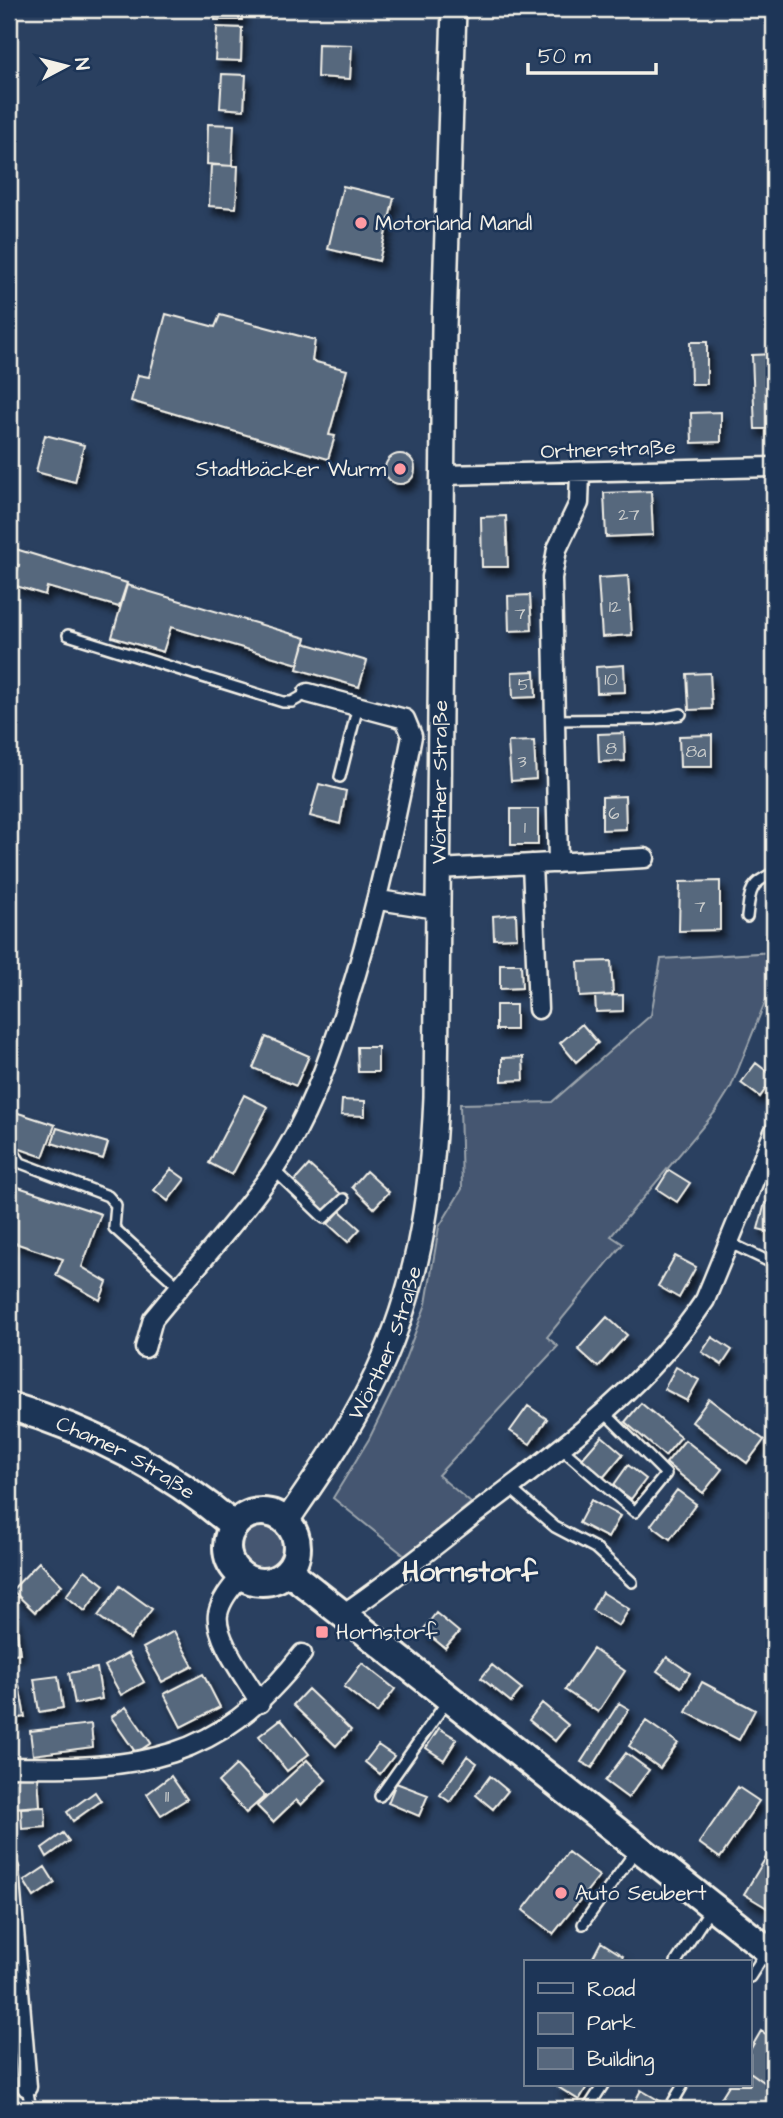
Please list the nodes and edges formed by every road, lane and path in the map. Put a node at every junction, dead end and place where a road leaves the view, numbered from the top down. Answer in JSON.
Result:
{"nodes":[{"id":1,"x":454,"y":9,"type":"edge"},
{"id":2,"x":774,"y":467,"type":"edge"},
{"id":3,"x":580,"y":473,"type":"junction"},
{"id":4,"x":443,"y":475,"type":"junction"},
{"id":5,"x":68,"y":635,"type":"dead end"},
{"id":6,"x":308,"y":693,"type":"joint"},
{"id":7,"x":358,"y":706,"type":"junction"},
{"id":8,"x":681,"y":714,"type":"dead end"},
{"id":9,"x":555,"y":720,"type":"junction"},
{"id":10,"x":340,"y":777,"type":"dead end"},
{"id":11,"x":645,"y":858,"type":"dead end"},
{"id":12,"x":558,"y":863,"type":"junction"},
{"id":13,"x":532,"y":864,"type":"junction"},
{"id":14,"x":438,"y":869,"type":"junction"},
{"id":15,"x":774,"y":873,"type":"edge"},
{"id":16,"x":379,"y":900,"type":"junction"},
{"id":17,"x":437,"y":909,"type":"junction"},
{"id":18,"x":747,"y":917,"type":"dead end"},
{"id":19,"x":538,"y":1009,"type":"dead end"},
{"id":20,"x":774,"y":1132,"type":"edge"},
{"id":21,"x":14,"y":1153,"type":"dead end"},
{"id":22,"x":274,"y":1170,"type":"junction"},
{"id":23,"x":344,"y":1199,"type":"dead end"},
{"id":24,"x":728,"y":1242,"type":"junction"},
{"id":25,"x":774,"y":1264,"type":"edge"},
{"id":26,"x":179,"y":1287,"type":"junction"},
{"id":27,"x":145,"y":1348,"type":"dead end"},
{"id":28,"x":9,"y":1406,"type":"edge"},
{"id":29,"x":603,"y":1411,"type":"junction"},
{"id":30,"x":560,"y":1447,"type":"junction"},
{"id":31,"x":510,"y":1488,"type":"junction"},
{"id":32,"x":286,"y":1522,"type":"junction"},
{"id":33,"x":233,"y":1526,"type":"junction"},
{"id":34,"x":293,"y":1575,"type":"junction"},
{"id":35,"x":241,"y":1576,"type":"junction"},
{"id":36,"x":632,"y":1582,"type":"dead end"},
{"id":37,"x":343,"y":1614,"type":"junction"},
{"id":38,"x":302,"y":1654,"type":"dead end"},
{"id":39,"x":450,"y":1698,"type":"junction"},
{"id":40,"x":260,"y":1703,"type":"junction"},
{"id":41,"x":9,"y":1767,"type":"edge"},
{"id":42,"x":380,"y":1796,"type":"dead end"},
{"id":43,"x":638,"y":1848,"type":"junction"},
{"id":44,"x":9,"y":1869,"type":"edge"},
{"id":45,"x":712,"y":1906,"type":"junction"},
{"id":46,"x":583,"y":1924,"type":"dead end"},
{"id":47,"x":771,"y":1952,"type":"edge"},
{"id":48,"x":677,"y":1960,"type":"edge"},
{"id":49,"x":752,"y":1975,"type":"edge"},
{"id":50,"x":602,"y":2086,"type":"edge"},
{"id":51,"x":682,"y":2086,"type":"edge"},
{"id":52,"x":27,"y":2087,"type":"joint"},
{"id":53,"x":588,"y":2108,"type":"edge"},
{"id":54,"x":31,"y":2109,"type":"edge"},
{"id":55,"x":668,"y":2109,"type":"edge"}],
"edges":[{"from":1,"to":4,"type":"street","name":"Wörther Straße"},
{"from":2,"to":3,"type":"street","name":"Ortnerstraße"},
{"from":3,"to":4,"type":"street","name":"Ortnerstraße"},
{"from":3,"to":9,"type":"street"},
{"from":4,"to":14,"type":"street","name":"Wörther Straße"},
{"from":5,"to":6,"type":"lane"},
{"from":6,"to":7,"type":"street"},
{"from":7,"to":10,"type":"lane"},
{"from":7,"to":16,"type":"street"},
{"from":8,"to":9,"type":"lane"},
{"from":9,"to":12,"type":"street"},
{"from":11,"to":12,"type":"street"},
{"from":12,"to":13,"type":"street"},
{"from":13,"to":14,"type":"street"},
{"from":13,"to":19,"type":"street"},
{"from":14,"to":17,"type":"street","name":"Wörther Straße"},
{"from":15,"to":18,"type":"lane"},
{"from":16,"to":17,"type":"street"},
{"from":16,"to":22,"type":"street"},
{"from":17,"to":32,"type":"street","name":"Wörther Straße"},
{"from":20,"to":24,"type":"street"},
{"from":21,"to":26,"type":"lane"},
{"from":22,"to":23,"type":"lane"},
{"from":22,"to":26,"type":"street"},
{"from":24,"to":25,"type":"lane"},
{"from":24,"to":29,"type":"street"},
{"from":26,"to":27,"type":"street"},
{"from":28,"to":33,"type":"main road","name":"Chamer Straße"},
{"from":29,"to":30,"type":"street"},
{"from":29,"to":30,"type":"lane"},
{"from":30,"to":31,"type":"street"},
{"from":31,"to":36,"type":"lane"},
{"from":31,"to":37,"type":"street"},
{"from":32,"to":33,"type":"main road"},
{"from":32,"to":34,"type":"main road"},
{"from":33,"to":35,"type":"main road"},
{"from":34,"to":35,"type":"main road"},
{"from":34,"to":37,"type":"main road"},
{"from":35,"to":40,"type":"street"},
{"from":37,"to":39,"type":"main road"},
{"from":38,"to":40,"type":"street"},
{"from":39,"to":42,"type":"lane"},
{"from":39,"to":43,"type":"main road"},
{"from":40,"to":41,"type":"street"},
{"from":43,"to":45,"type":"main road"},
{"from":43,"to":46,"type":"lane"},
{"from":44,"to":52,"type":"street"},
{"from":45,"to":47,"type":"main road"},
{"from":45,"to":48,"type":"lane"},
{"from":47,"to":49,"type":"lane"},
{"from":50,"to":53,"type":"lane"},
{"from":51,"to":55,"type":"lane"},
{"from":52,"to":54,"type":"lane"}]}
